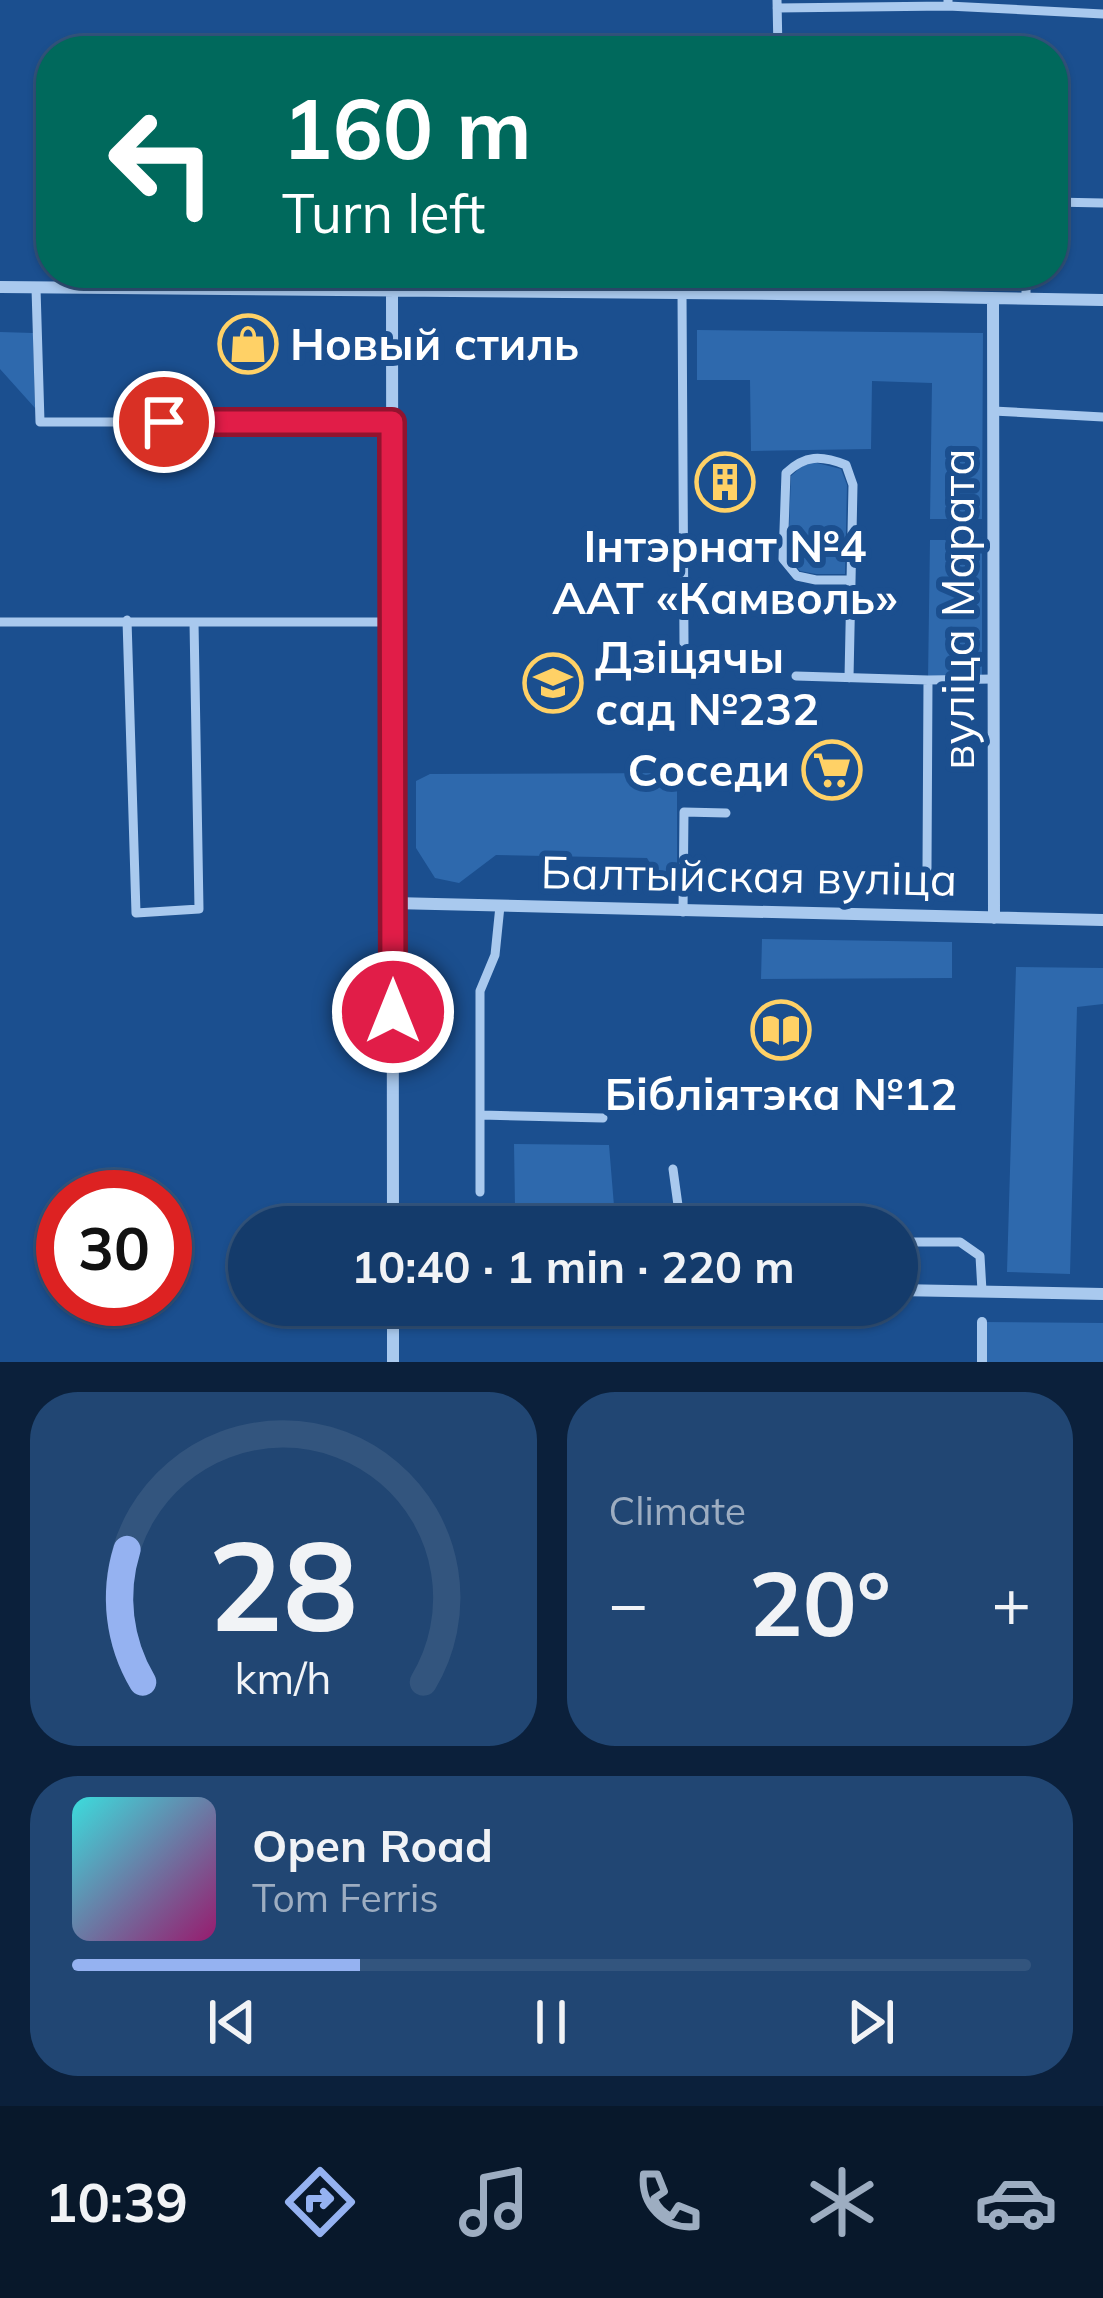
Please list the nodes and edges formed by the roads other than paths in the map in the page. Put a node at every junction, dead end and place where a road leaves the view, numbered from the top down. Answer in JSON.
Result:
{"nodes":[{"id":1,"x":948,"y":3,"type":"edge"},
{"id":2,"x":777,"y":4,"type":"edge"},
{"id":3,"x":1103,"y":14,"type":"edge"},
{"id":4,"x":778,"y":36,"type":"edge"},
{"id":5,"x":1068,"y":202,"type":"edge"},
{"id":6,"x":1103,"y":203,"type":"edge"},
{"id":7,"x":0,"y":287,"type":"edge"},
{"id":8,"x":36,"y":288,"type":"junction"},
{"id":9,"x":778,"y":288,"type":"edge"},
{"id":10,"x":1027,"y":288,"type":"edge"},
{"id":11,"x":392,"y":290,"type":"junction"},
{"id":12,"x":682,"y":293,"type":"junction"},
{"id":13,"x":778,"y":294,"type":"junction"},
{"id":14,"x":1027,"y":299,"type":"junction"},
{"id":15,"x":993,"y":300,"type":"junction"},
{"id":16,"x":1103,"y":300,"type":"edge"},
{"id":17,"x":993,"y":411,"type":"junction"},
{"id":18,"x":1103,"y":417,"type":"edge"},
{"id":19,"x":392,"y":422,"type":"junction"},
{"id":20,"x":851,"y":580,"type":"junction"},
{"id":21,"x":127,"y":620,"type":"junction"},
{"id":22,"x":0,"y":622,"type":"edge"},
{"id":23,"x":194,"y":622,"type":"junction"},
{"id":24,"x":393,"y":622,"type":"junction"},
{"id":25,"x":684,"y":643,"type":"dead end"},
{"id":26,"x":796,"y":676,"type":"dead end"},
{"id":27,"x":849,"y":678,"type":"junction"},
{"id":28,"x":928,"y":680,"type":"junction"},
{"id":29,"x":994,"y":680,"type":"junction"},
{"id":30,"x":726,"y":813,"type":"dead end"},
{"id":31,"x":927,"y":868,"type":"dead end"},
{"id":32,"x":393,"y":903,"type":"junction"},
{"id":33,"x":500,"y":906,"type":"junction"},
{"id":34,"x":683,"y":912,"type":"junction"},
{"id":35,"x":994,"y":918,"type":"junction"},
{"id":36,"x":1103,"y":920,"type":"edge"},
{"id":37,"x":481,"y":1115,"type":"junction"},
{"id":38,"x":603,"y":1118,"type":"dead end"},
{"id":39,"x":673,"y":1168,"type":"dead end"},
{"id":40,"x":480,"y":1192,"type":"dead end"},
{"id":41,"x":393,"y":1206,"type":"edge"},
{"id":42,"x":678,"y":1206,"type":"edge"},
{"id":43,"x":918,"y":1242,"type":"edge"},
{"id":44,"x":918,"y":1290,"type":"edge"},
{"id":45,"x":982,"y":1291,"type":"junction"},
{"id":46,"x":1103,"y":1294,"type":"edge"},
{"id":47,"x":982,"y":1322,"type":"dead end"},
{"id":48,"x":393,"y":1326,"type":"edge"},
{"id":49,"x":393,"y":1362,"type":"edge"},
{"id":50,"x":982,"y":1362,"type":"edge"}],
"edges":[{"from":1,"to":2,"type":"lane"},
{"from":1,"to":3,"type":"lane"},
{"from":2,"to":4,"type":"lane"},
{"from":5,"to":6,"type":"lane"},
{"from":7,"to":8,"type":"street"},
{"from":8,"to":11,"type":"street"},
{"from":8,"to":19,"type":"lane"},
{"from":9,"to":13,"type":"lane"},
{"from":10,"to":14,"type":"lane"},
{"from":11,"to":12,"type":"street"},
{"from":11,"to":19,"type":"street"},
{"from":12,"to":13,"type":"street"},
{"from":12,"to":25,"type":"lane"},
{"from":13,"to":15,"type":"street"},
{"from":14,"to":15,"type":"street"},
{"from":14,"to":16,"type":"street"},
{"from":15,"to":17,"type":"street","name":"вуліца Марата"},
{"from":17,"to":18,"type":"lane"},
{"from":17,"to":29,"type":"street","name":"вуліца Марата"},
{"from":19,"to":24,"type":"street"},
{"from":20,"to":20,"type":"lane"},
{"from":20,"to":27,"type":"lane"},
{"from":21,"to":22,"type":"lane"},
{"from":21,"to":23,"type":"lane"},
{"from":21,"to":23,"type":"lane"},
{"from":23,"to":24,"type":"lane"},
{"from":24,"to":32,"type":"street"},
{"from":26,"to":27,"type":"lane"},
{"from":27,"to":28,"type":"lane"},
{"from":28,"to":29,"type":"lane"},
{"from":28,"to":31,"type":"lane"},
{"from":29,"to":35,"type":"street","name":"вуліца Марата"},
{"from":30,"to":34,"type":"lane"},
{"from":32,"to":33,"type":"street","name":"Балтыйская вуліца"},
{"from":32,"to":41,"type":"street"},
{"from":33,"to":34,"type":"street","name":"Балтыйская вуліца"},
{"from":33,"to":37,"type":"lane"},
{"from":34,"to":35,"type":"street","name":"Балтыйская вуліца"},
{"from":35,"to":36,"type":"street","name":"Балтыйская вуліца"},
{"from":37,"to":38,"type":"lane"},
{"from":37,"to":40,"type":"lane"},
{"from":39,"to":42,"type":"lane"},
{"from":43,"to":45,"type":"lane"},
{"from":44,"to":45,"type":"street"},
{"from":45,"to":46,"type":"street"},
{"from":47,"to":50,"type":"street"},
{"from":48,"to":49,"type":"street"}]}
